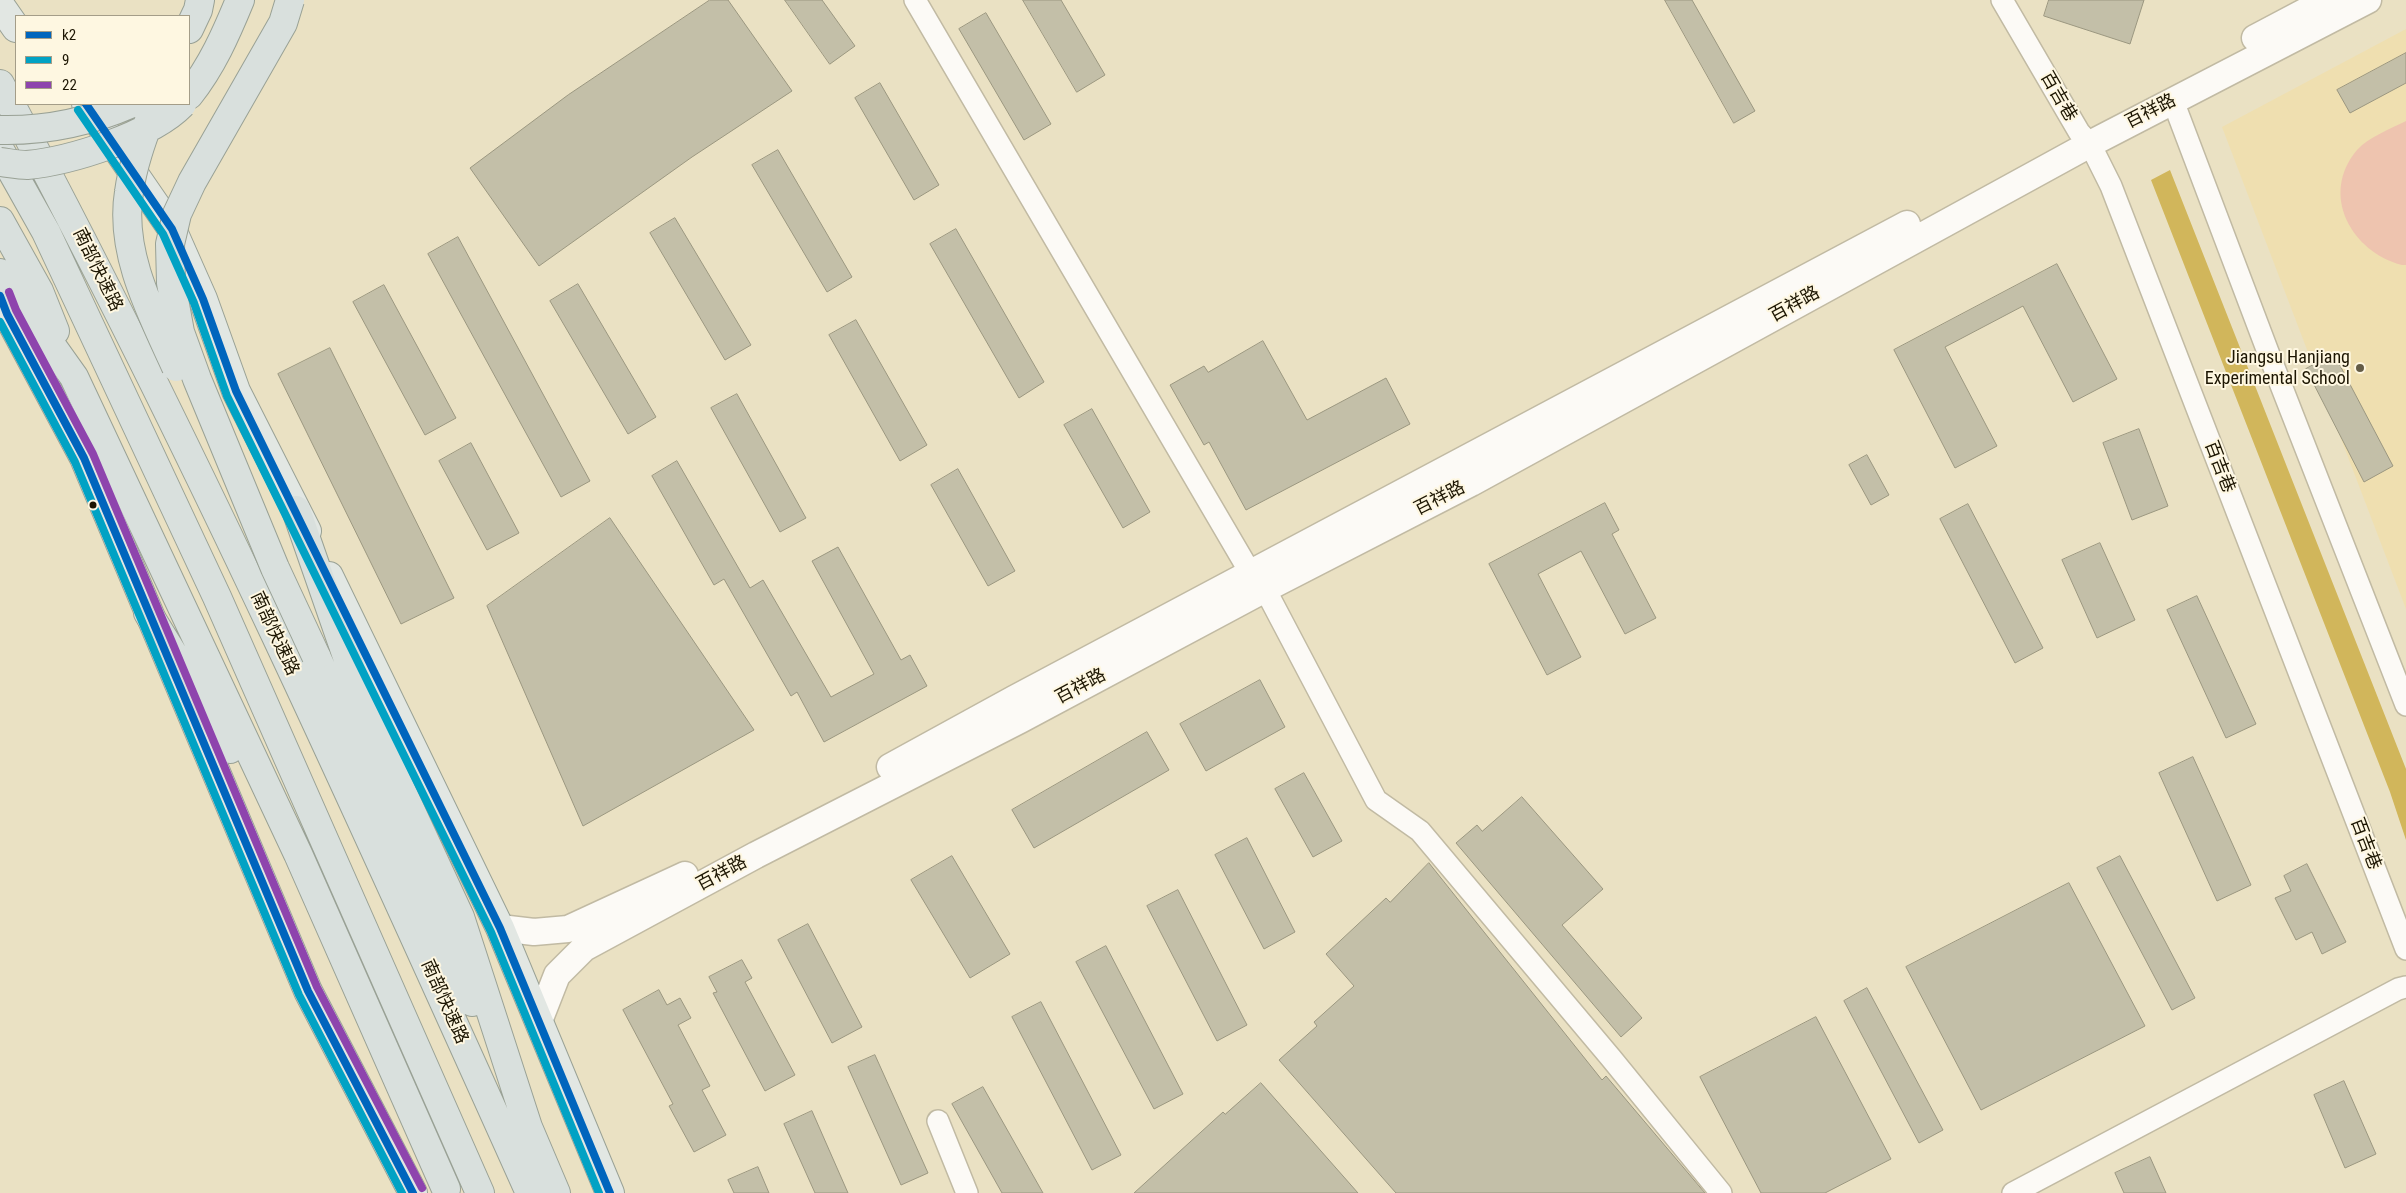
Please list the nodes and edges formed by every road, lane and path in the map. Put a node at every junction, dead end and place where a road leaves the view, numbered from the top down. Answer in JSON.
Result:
{"nodes":[{"id":1,"x":200,"y":0,"type":"edge"},
{"id":2,"x":238,"y":0,"type":"edge"},
{"id":3,"x":290,"y":0,"type":"edge"},
{"id":4,"x":915,"y":0,"type":"edge"},
{"id":5,"x":2002,"y":0,"type":"edge"},
{"id":6,"x":2327,"y":0,"type":"edge"},
{"id":7,"x":2368,"y":0,"type":"edge"},
{"id":8,"x":0,"y":5,"type":"edge"},
{"id":9,"x":15,"y":27,"type":"edge"},
{"id":10,"x":190,"y":27,"type":"edge"},
{"id":11,"x":190,"y":64,"type":"edge"},
{"id":12,"x":0,"y":84,"type":"edge"},
{"id":13,"x":190,"y":94,"type":"edge"},
{"id":14,"x":2173,"y":101,"type":"junction"},
{"id":15,"x":87,"y":105,"type":"edge"},
{"id":16,"x":128,"y":105,"type":"edge"},
{"id":17,"x":155,"y":105,"type":"edge"},
{"id":18,"x":181,"y":105,"type":"edge"},
{"id":19,"x":0,"y":130,"type":"edge"},
{"id":20,"x":2084,"y":138,"type":"junction"},
{"id":21,"x":0,"y":150,"type":"edge"},
{"id":22,"x":0,"y":162,"type":"edge"},
{"id":23,"x":0,"y":221,"type":"edge"},
{"id":24,"x":0,"y":273,"type":"edge"},
{"id":25,"x":0,"y":296,"type":"edge"},
{"id":26,"x":74,"y":376,"type":"junction"},
{"id":27,"x":296,"y":510,"type":"junction"},
{"id":28,"x":275,"y":568,"type":"junction"},
{"id":29,"x":1258,"y":581,"type":"junction"},
{"id":30,"x":148,"y":613,"type":"junction"},
{"id":31,"x":2406,"y":704,"type":"edge"},
{"id":32,"x":500,"y":928,"type":"junction"},
{"id":33,"x":2406,"y":949,"type":"edge"},
{"id":34,"x":2406,"y":988,"type":"edge"},
{"id":35,"x":539,"y":1021,"type":"junction"},
{"id":36,"x":938,"y":1121,"type":"dead end"},
{"id":37,"x":528,"y":1126,"type":"junction"},
{"id":38,"x":447,"y":1191,"type":"edge"},
{"id":39,"x":413,"y":1193,"type":"edge"},
{"id":40,"x":480,"y":1193,"type":"edge"},
{"id":41,"x":530,"y":1193,"type":"edge"},
{"id":42,"x":556,"y":1193,"type":"edge"},
{"id":43,"x":610,"y":1193,"type":"edge"},
{"id":44,"x":967,"y":1193,"type":"edge"},
{"id":45,"x":1721,"y":1193,"type":"edge"},
{"id":46,"x":2013,"y":1193,"type":"edge"}],
"edges":[{"from":1,"to":10,"type":"highway"},
{"from":2,"to":11,"type":"highway"},
{"from":2,"to":13,"type":"highway"},
{"from":3,"to":28,"type":"highway","bridge":true},
{"from":4,"to":29,"type":"street"},
{"from":5,"to":20,"type":"street","name":"百吉巷"},
{"from":6,"to":20,"type":"street","name":"百祥路"},
{"from":7,"to":14,"type":"street","name":"百祥路"},
{"from":8,"to":9,"type":"main road"},
{"from":12,"to":41,"type":"highway","name":"南部快速路","bridge":true},
{"from":14,"to":20,"type":"street","name":"百祥路"},
{"from":14,"to":31,"type":"street"},
{"from":15,"to":27,"type":"main road"},
{"from":16,"to":19,"type":"highway","bridge":true},
{"from":17,"to":28,"type":"highway","bridge":true},
{"from":18,"to":22,"type":"highway","bridge":true},
{"from":20,"to":29,"type":"street","name":"百祥路"},
{"from":20,"to":33,"type":"street","name":"百吉巷"},
{"from":21,"to":40,"type":"highway","name":"南部快速路"},
{"from":23,"to":26,"type":"highway"},
{"from":24,"to":26,"type":"highway"},
{"from":25,"to":30,"type":"main road"},
{"from":26,"to":38,"type":"highway"},
{"from":27,"to":32,"type":"main road"},
{"from":27,"to":37,"type":"highway"},
{"from":28,"to":37,"type":"highway","bridge":true},
{"from":29,"to":32,"type":"street","name":"百祥路"},
{"from":29,"to":35,"type":"street","name":"百祥路"},
{"from":29,"to":45,"type":"street"},
{"from":30,"to":38,"type":"highway"},
{"from":30,"to":39,"type":"main road"},
{"from":32,"to":35,"type":"main road"},
{"from":34,"to":46,"type":"street"},
{"from":35,"to":43,"type":"main road"},
{"from":36,"to":44,"type":"street"},
{"from":37,"to":42,"type":"highway"}]}
